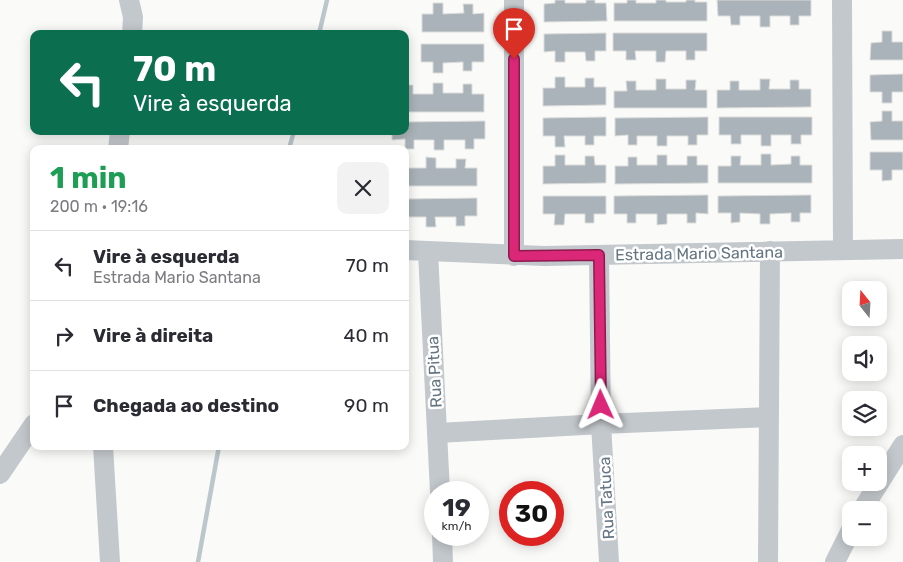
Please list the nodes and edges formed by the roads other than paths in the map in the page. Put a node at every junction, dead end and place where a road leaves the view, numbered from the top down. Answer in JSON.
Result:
{"nodes":[{"id":1,"x":129,"y":0,"type":"edge"},
{"id":2,"x":514,"y":0,"type":"edge"},
{"id":3,"x":842,"y":0,"type":"edge"},
{"id":4,"x":132,"y":30,"type":"edge"},
{"id":5,"x":903,"y":249,"type":"edge"},
{"id":6,"x":409,"y":250,"type":"edge"},
{"id":7,"x":843,"y":250,"type":"junction"},
{"id":8,"x":428,"y":252,"type":"junction"},
{"id":9,"x":770,"y":252,"type":"junction"},
{"id":10,"x":599,"y":255,"type":"junction"},
{"id":11,"x":514,"y":256,"type":"junction"},
{"id":12,"x":768,"y":417,"type":"junction"},
{"id":13,"x":601,"y":424,"type":"junction"},
{"id":14,"x":30,"y":430,"type":"edge"},
{"id":15,"x":438,"y":433,"type":"junction"},
{"id":16,"x":903,"y":445,"type":"edge"},
{"id":17,"x":103,"y":450,"type":"edge"},
{"id":18,"x":0,"y":474,"type":"edge"},
{"id":19,"x":440,"y":481,"type":"edge"},
{"id":20,"x":868,"y":501,"type":"edge"},
{"id":21,"x":442,"y":546,"type":"edge"},
{"id":22,"x":844,"y":546,"type":"edge"},
{"id":23,"x":110,"y":562,"type":"edge"},
{"id":24,"x":443,"y":562,"type":"edge"},
{"id":25,"x":609,"y":562,"type":"edge"},
{"id":26,"x":768,"y":562,"type":"edge"},
{"id":27,"x":836,"y":562,"type":"edge"}],
"edges":[{"from":1,"to":4,"type":"street"},
{"from":2,"to":11,"type":"street"},
{"from":3,"to":7,"type":"street"},
{"from":5,"to":7,"type":"street","name":"Estrada Mario Santana"},
{"from":6,"to":8,"type":"street","name":"Estrada Mario Santana"},
{"from":7,"to":9,"type":"street","name":"Estrada Mario Santana"},
{"from":8,"to":11,"type":"street","name":"Estrada Mario Santana"},
{"from":8,"to":15,"type":"street","name":"Rua Pitua"},
{"from":9,"to":10,"type":"street","name":"Estrada Mario Santana"},
{"from":9,"to":12,"type":"street"},
{"from":10,"to":11,"type":"street","name":"Estrada Mario Santana"},
{"from":10,"to":13,"type":"street","name":"Rua Tatuca"},
{"from":12,"to":13,"type":"street"},
{"from":12,"to":26,"type":"street"},
{"from":13,"to":15,"type":"street"},
{"from":13,"to":25,"type":"street","name":"Rua Tatuca"},
{"from":14,"to":18,"type":"street"},
{"from":15,"to":19,"type":"street","name":"Rua Pitua"},
{"from":16,"to":20,"type":"street"},
{"from":17,"to":23,"type":"street"},
{"from":21,"to":24,"type":"street"},
{"from":22,"to":27,"type":"street"}]}
